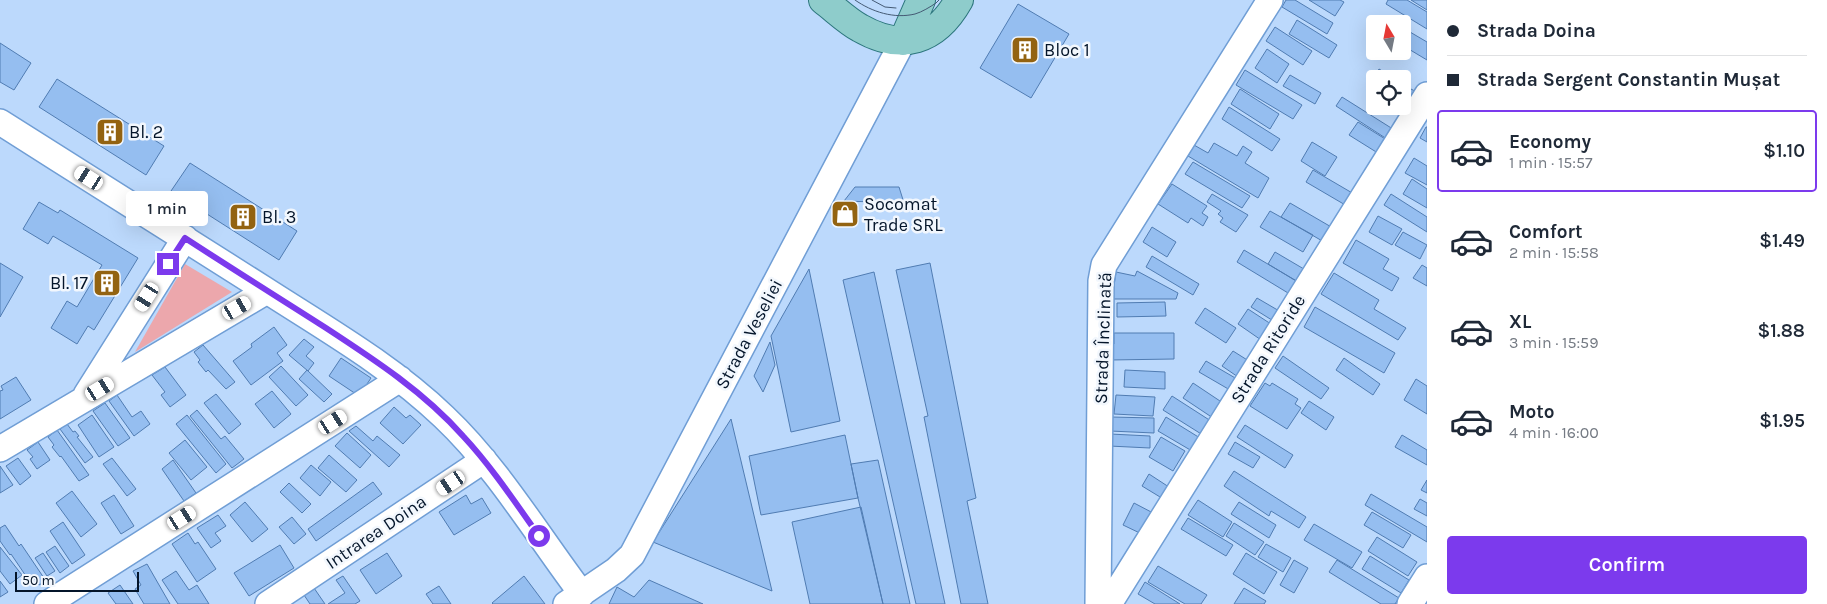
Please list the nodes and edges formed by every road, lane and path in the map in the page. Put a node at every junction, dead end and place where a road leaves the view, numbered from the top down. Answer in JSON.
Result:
{"nodes":[{"id":1,"x":823,"y":0,"type":"edge"},
{"id":2,"x":921,"y":0,"type":"edge"},
{"id":3,"x":959,"y":0,"type":"edge"},
{"id":4,"x":1270,"y":0,"type":"edge"},
{"id":5,"x":902,"y":41,"type":"junction"},
{"id":6,"x":1427,"y":95,"type":"edge"},
{"id":7,"x":0,"y":122,"type":"edge"},
{"id":8,"x":185,"y":238,"type":"junction"},
{"id":9,"x":267,"y":291,"type":"junction"},
{"id":10,"x":400,"y":379,"type":"junction"},
{"id":11,"x":84,"y":398,"type":"junction"},
{"id":12,"x":0,"y":449,"type":"edge"},
{"id":13,"x":484,"y":460,"type":"junction"},
{"id":14,"x":1427,"y":577,"type":"edge"},
{"id":15,"x":574,"y":599,"type":"edge"},
{"id":16,"x":47,"y":604,"type":"edge"},
{"id":17,"x":268,"y":604,"type":"edge"},
{"id":18,"x":1098,"y":604,"type":"edge"},
{"id":19,"x":1109,"y":604,"type":"edge"},
{"id":20,"x":1410,"y":604,"type":"edge"}],
"edges":[{"from":1,"to":5,"type":"main road"},
{"from":2,"to":5,"type":"main road"},
{"from":3,"to":5,"type":"main road"},
{"from":4,"to":18,"type":"street","name":"Strada Înclinată"},
{"from":5,"to":15,"type":"street","name":"Strada Veseliei"},
{"from":6,"to":19,"type":"street","name":"Strada Ritoride"},
{"from":7,"to":8,"type":"street"},
{"from":8,"to":9,"type":"street"},
{"from":8,"to":11,"type":"street"},
{"from":9,"to":10,"type":"street"},
{"from":9,"to":11,"type":"street"},
{"from":10,"to":13,"type":"street"},
{"from":10,"to":16,"type":"street"},
{"from":11,"to":12,"type":"street"},
{"from":13,"to":15,"type":"street"},
{"from":13,"to":17,"type":"street","name":"Intrarea Doina"},
{"from":14,"to":20,"type":"street"}]}
